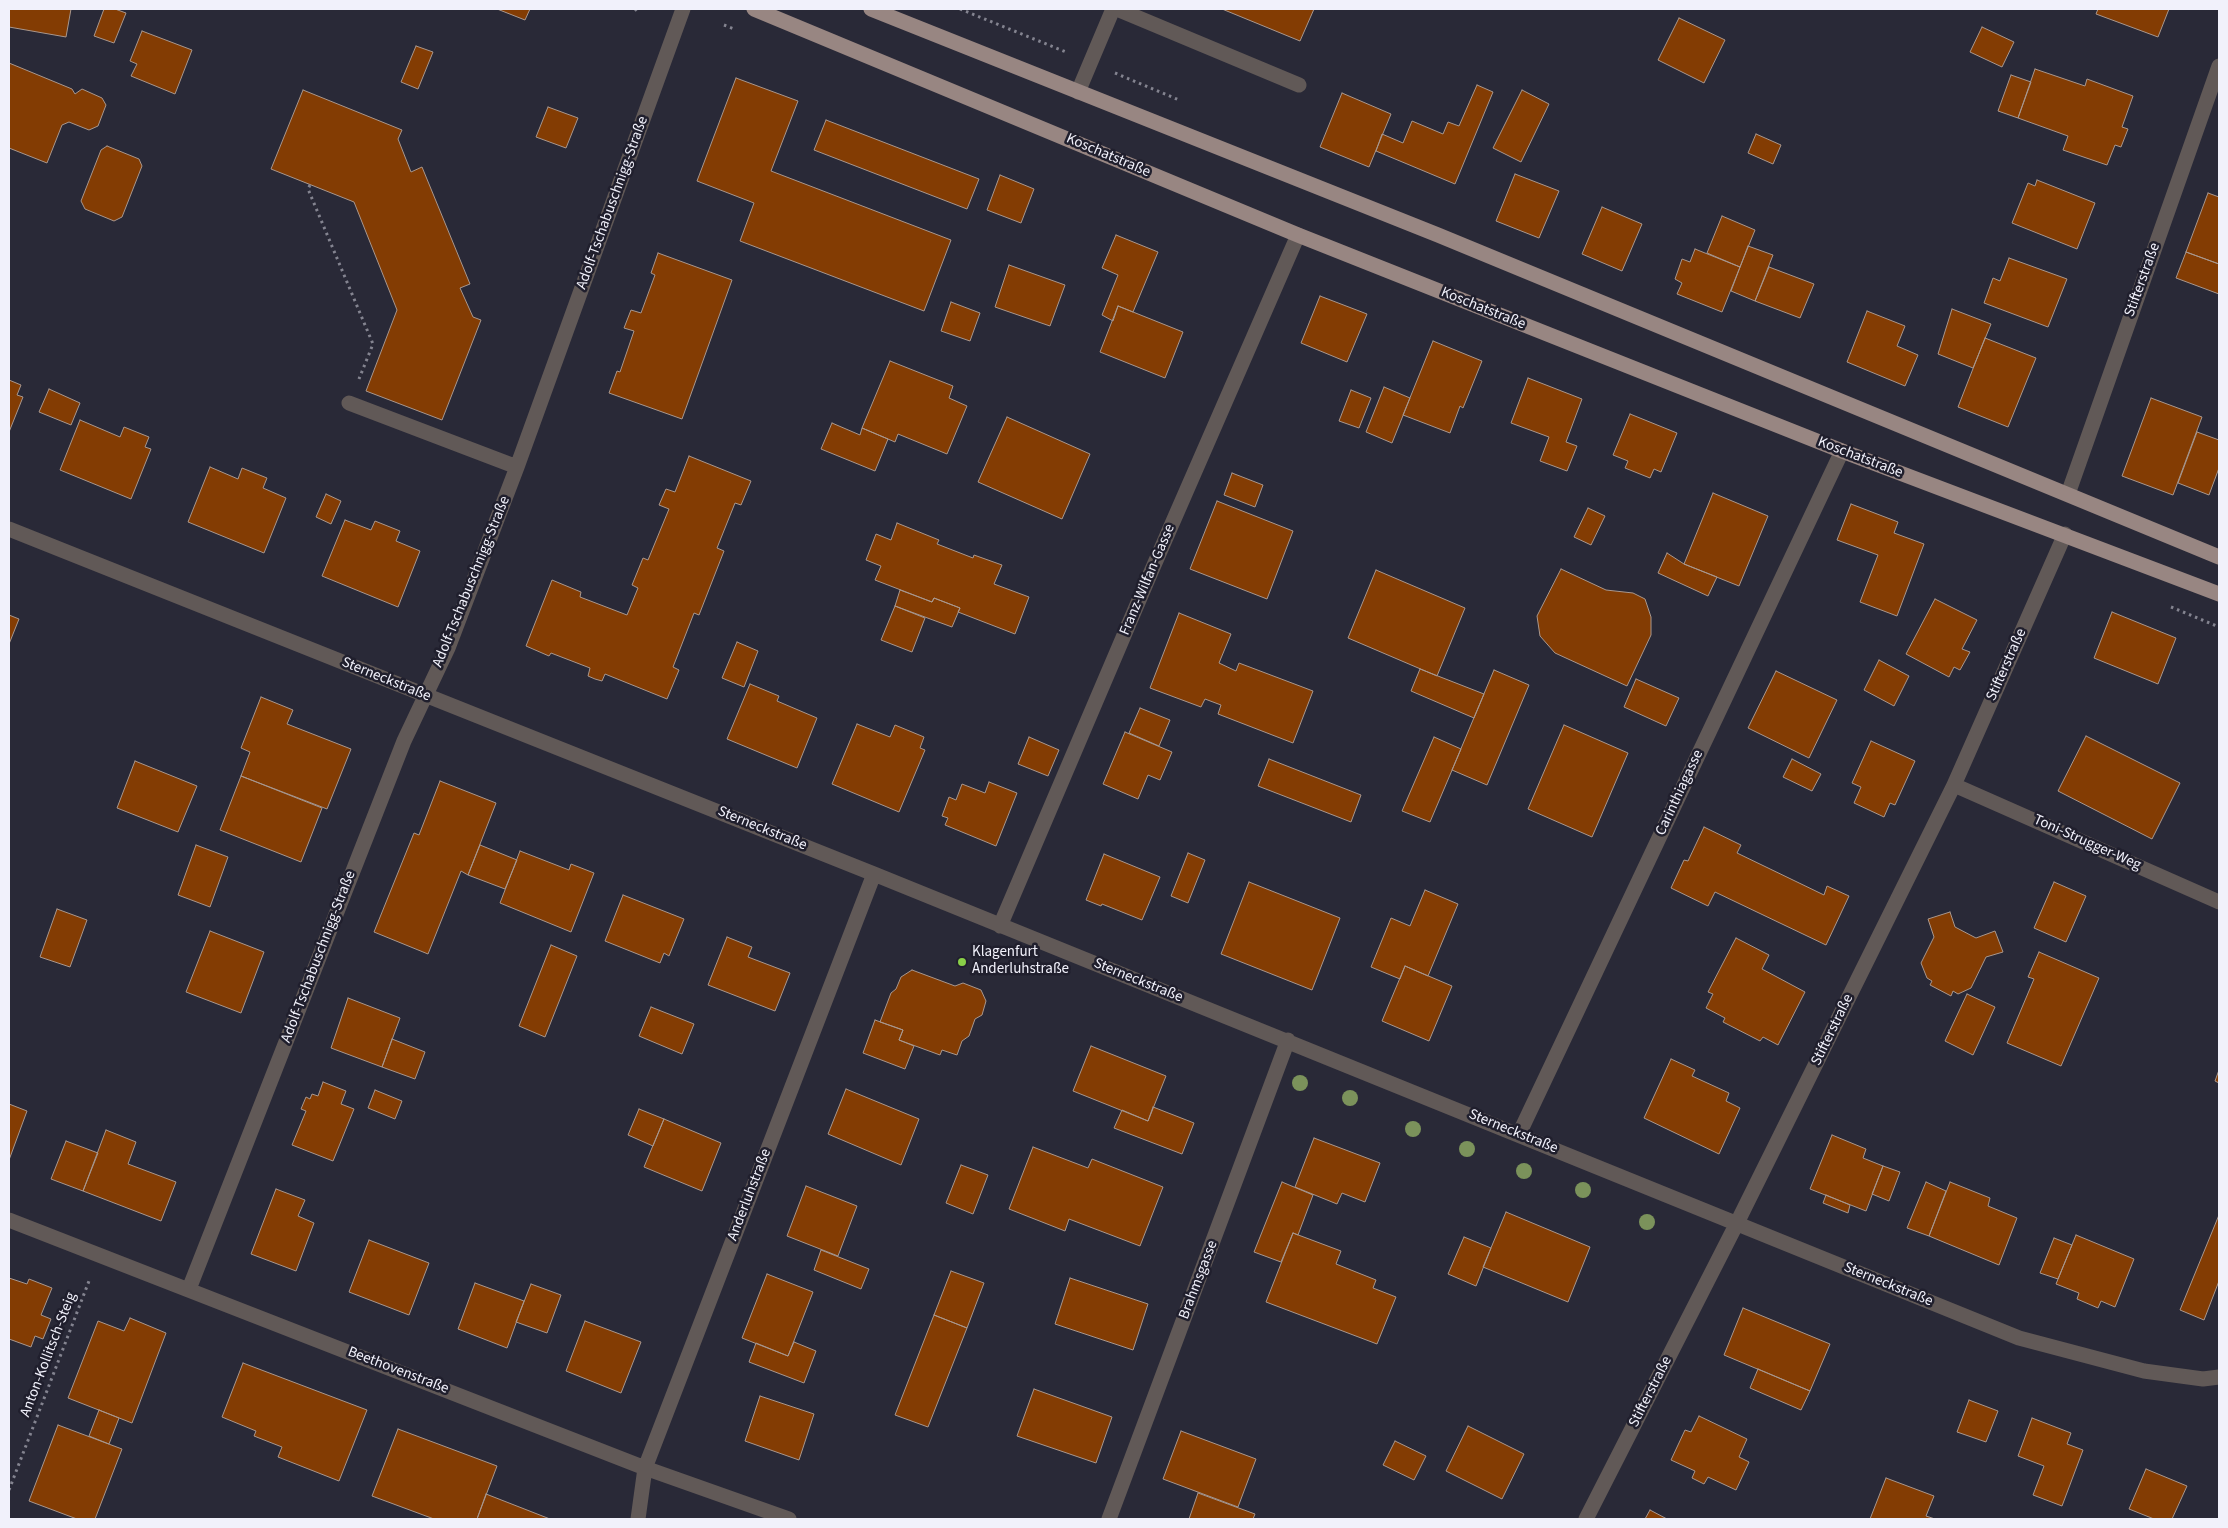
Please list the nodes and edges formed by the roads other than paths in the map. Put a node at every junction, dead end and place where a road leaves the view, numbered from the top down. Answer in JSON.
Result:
{"nodes":[{"id":1,"x":683,"y":9,"type":"edge"},
{"id":2,"x":754,"y":9,"type":"edge"},
{"id":3,"x":871,"y":9,"type":"edge"},
{"id":4,"x":1113,"y":9,"type":"edge"},
{"id":5,"x":1117,"y":9,"type":"edge"},
{"id":6,"x":2219,"y":66,"type":"edge"},
{"id":7,"x":1299,"y":85,"type":"dead end"},
{"id":8,"x":1078,"y":92,"type":"junction"},
{"id":9,"x":1298,"y":236,"type":"junction"},
{"id":10,"x":350,"y":403,"type":"road end"},
{"id":11,"x":1842,"y":451,"type":"junction"},
{"id":12,"x":517,"y":467,"type":"junction"},
{"id":13,"x":2068,"y":494,"type":"junction"},
{"id":14,"x":9,"y":529,"type":"edge"},
{"id":15,"x":2064,"y":534,"type":"junction"},
{"id":16,"x":2219,"y":557,"type":"edge"},
{"id":17,"x":2219,"y":594,"type":"edge"},
{"id":18,"x":425,"y":696,"type":"junction"},
{"id":19,"x":1954,"y":785,"type":"junction"},
{"id":20,"x":874,"y":874,"type":"junction"},
{"id":21,"x":2219,"y":902,"type":"edge"},
{"id":22,"x":1000,"y":926,"type":"junction"},
{"id":23,"x":1288,"y":1040,"type":"junction"},
{"id":24,"x":1519,"y":1134,"type":"junction"},
{"id":25,"x":9,"y":1220,"type":"edge"},
{"id":26,"x":1737,"y":1223,"type":"junction"},
{"id":27,"x":189,"y":1289,"type":"junction"},
{"id":28,"x":2219,"y":1377,"type":"edge"},
{"id":29,"x":645,"y":1468,"type":"junction"},
{"id":30,"x":638,"y":1519,"type":"edge"},
{"id":31,"x":789,"y":1519,"type":"edge"},
{"id":32,"x":1109,"y":1519,"type":"edge"},
{"id":33,"x":1586,"y":1519,"type":"edge"}],
"edges":[{"from":1,"to":12,"type":"street","name":"Adolf-Tschabuschnigg-Straße"},
{"from":2,"to":9,"type":"main road","name":"Koschatstraße"},
{"from":3,"to":8,"type":"main road"},
{"from":4,"to":8,"type":"street"},
{"from":5,"to":7,"type":"street"},
{"from":6,"to":13,"type":"street","name":"Stifterstraße"},
{"from":8,"to":13,"type":"main road"},
{"from":9,"to":11,"type":"main road","name":"Koschatstraße"},
{"from":9,"to":22,"type":"street","name":"Franz-Wilfan-Gasse"},
{"from":10,"to":12,"type":"street"},
{"from":11,"to":15,"type":"main road","name":"Koschatstraße"},
{"from":11,"to":24,"type":"street","name":"Carinthiagasse"},
{"from":12,"to":18,"type":"street","name":"Adolf-Tschabuschnigg-Straße"},
{"from":13,"to":16,"type":"main road"},
{"from":14,"to":18,"type":"street","name":"Sterneckstraße"},
{"from":15,"to":17,"type":"main road","name":"Koschatstraße"},
{"from":15,"to":19,"type":"street","name":"Stifterstraße"},
{"from":18,"to":20,"type":"street","name":"Sterneckstraße"},
{"from":18,"to":27,"type":"street","name":"Adolf-Tschabuschnigg-Straße"},
{"from":19,"to":21,"type":"street","name":"Toni-Strugger-Weg"},
{"from":19,"to":26,"type":"street","name":"Stifterstraße"},
{"from":20,"to":22,"type":"street","name":"Sterneckstraße"},
{"from":20,"to":29,"type":"street","name":"Anderluhstraße"},
{"from":22,"to":23,"type":"street","name":"Sterneckstraße"},
{"from":23,"to":24,"type":"street","name":"Sterneckstraße"},
{"from":23,"to":32,"type":"street","name":"Brahmsgasse"},
{"from":24,"to":26,"type":"street","name":"Sterneckstraße"},
{"from":25,"to":27,"type":"street","name":"Beethovenstraße"},
{"from":26,"to":28,"type":"street","name":"Sterneckstraße"},
{"from":26,"to":33,"type":"street","name":"Stifterstraße"},
{"from":27,"to":29,"type":"street","name":"Beethovenstraße"},
{"from":29,"to":30,"type":"street","name":"Anderluhstraße"},
{"from":29,"to":31,"type":"street","name":"Beethovenstraße"}]}
